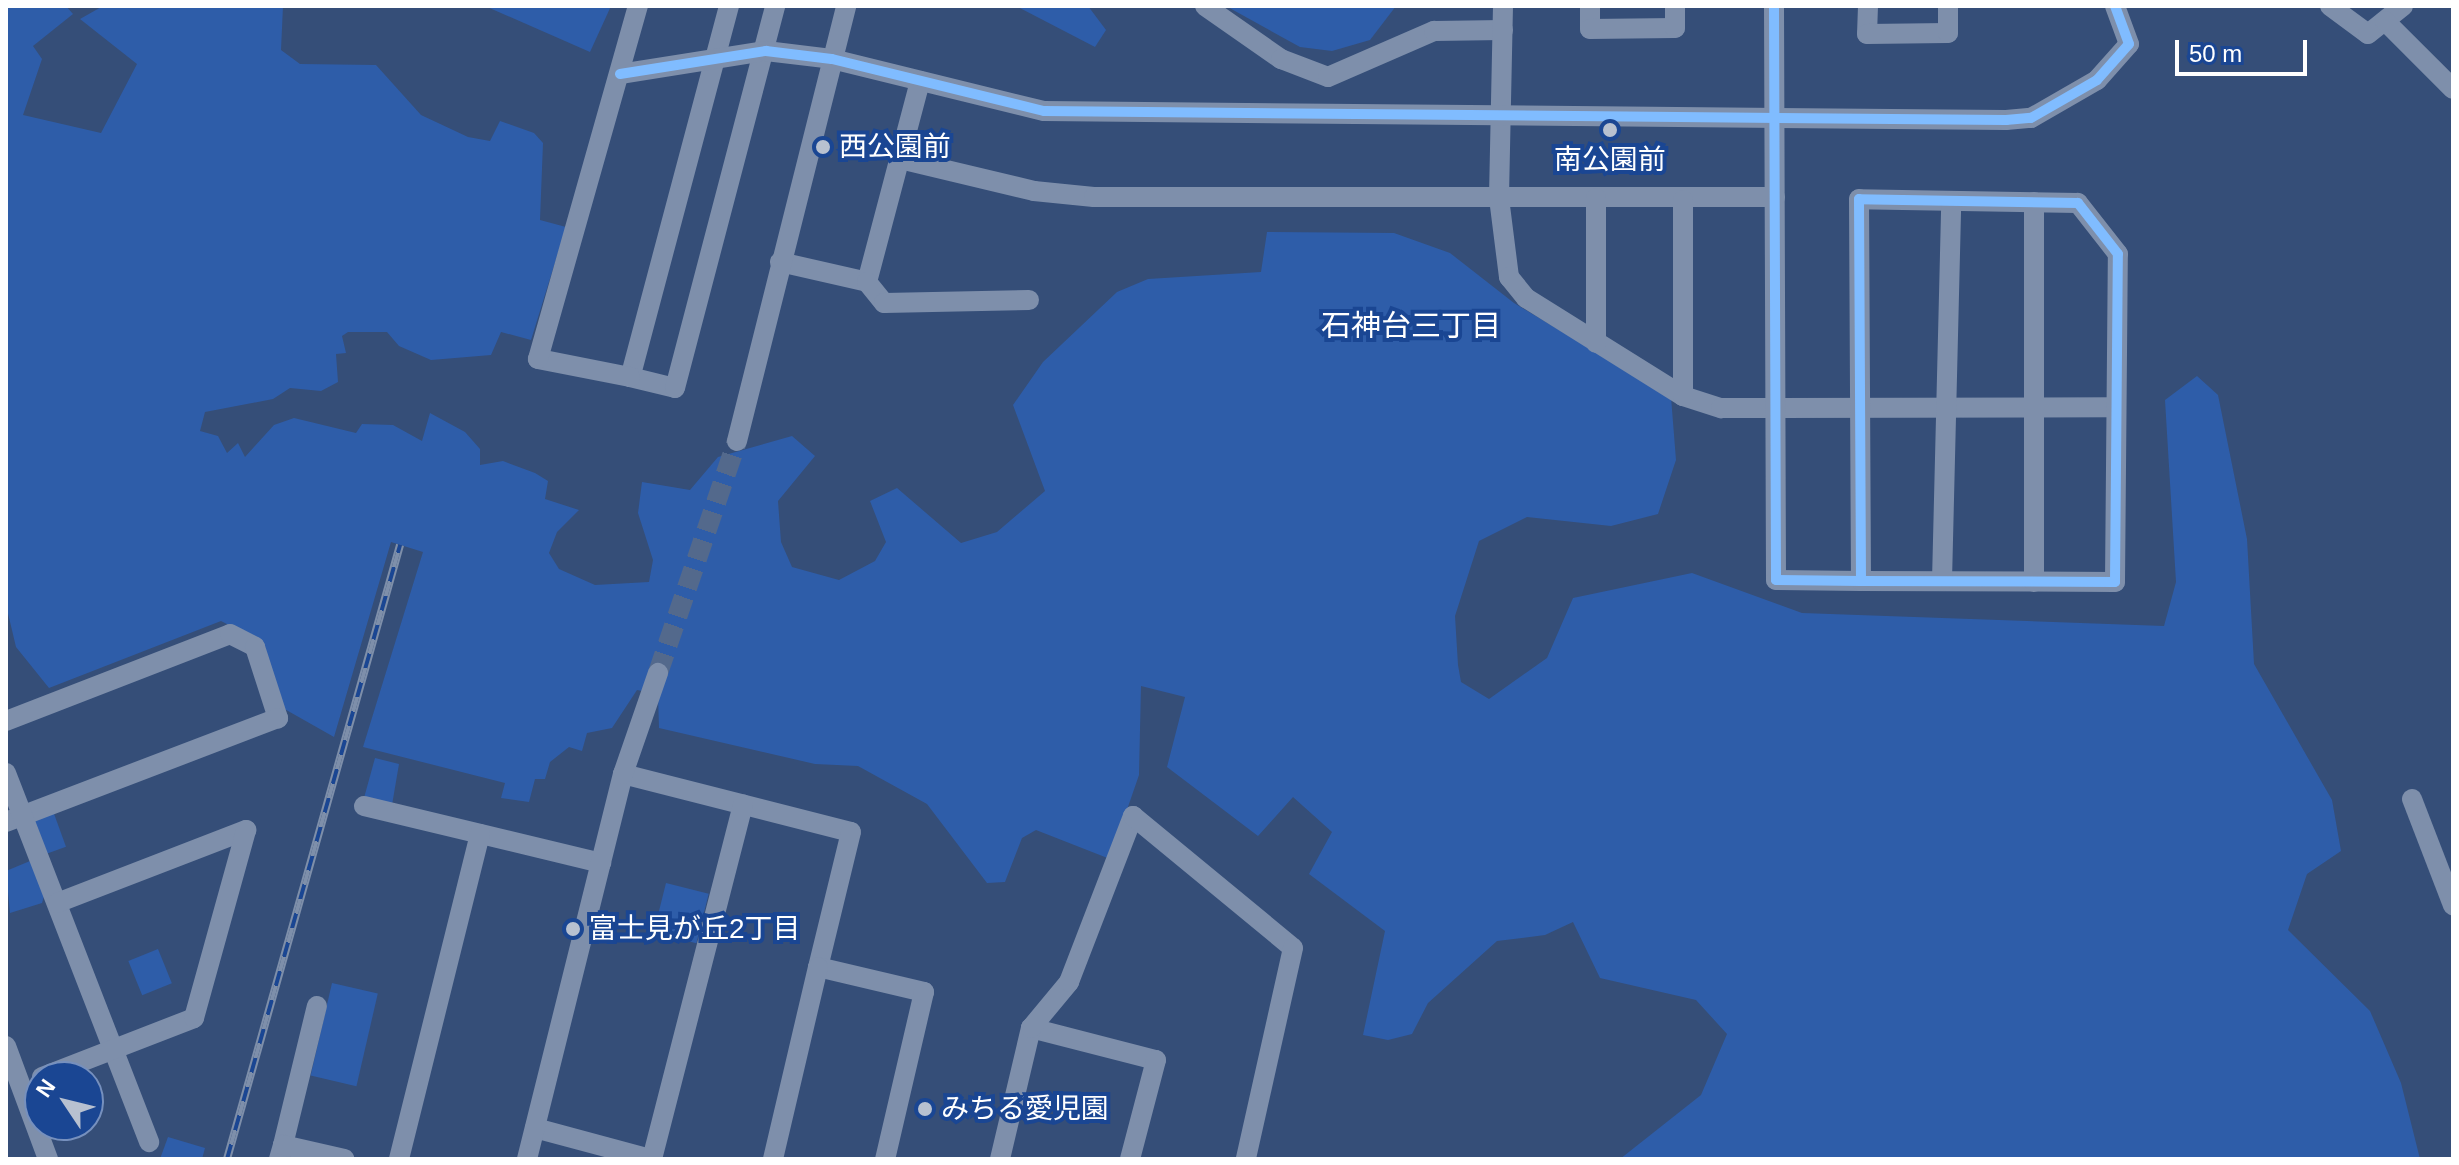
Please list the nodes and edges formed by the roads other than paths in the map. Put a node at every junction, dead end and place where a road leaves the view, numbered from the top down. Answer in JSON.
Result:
{"nodes":[{"id":1,"x":638,"y":6,"type":"edge"},
{"id":2,"x":729,"y":6,"type":"edge"},
{"id":3,"x":775,"y":6,"type":"edge"},
{"id":4,"x":846,"y":6,"type":"edge"},
{"id":5,"x":1205,"y":6,"type":"edge"},
{"id":6,"x":1503,"y":6,"type":"edge"},
{"id":7,"x":1590,"y":6,"type":"edge"},
{"id":8,"x":1675,"y":6,"type":"edge"},
{"id":9,"x":1774,"y":6,"type":"edge"},
{"id":10,"x":1868,"y":6,"type":"edge"},
{"id":11,"x":1948,"y":6,"type":"edge"},
{"id":12,"x":2115,"y":6,"type":"edge"},
{"id":13,"x":2330,"y":6,"type":"edge"},
{"id":14,"x":2403,"y":6,"type":"edge"},
{"id":15,"x":2385,"y":21,"type":"junction"},
{"id":16,"x":1503,"y":30,"type":"junction"},
{"id":17,"x":766,"y":51,"type":"junction"},
{"id":18,"x":716,"y":59,"type":"junction"},
{"id":19,"x":832,"y":59,"type":"junction"},
{"id":20,"x":620,"y":74,"type":"junction"},
{"id":21,"x":920,"y":81,"type":"junction"},
{"id":22,"x":2453,"y":89,"type":"edge"},
{"id":23,"x":1504,"y":117,"type":"junction"},
{"id":24,"x":1775,"y":119,"type":"junction"},
{"id":25,"x":900,"y":159,"type":"junction"},
{"id":26,"x":1775,"y":197,"type":"junction"},
{"id":27,"x":1499,"y":198,"type":"junction"},
{"id":28,"x":1596,"y":198,"type":"junction"},
{"id":29,"x":1683,"y":200,"type":"junction"},
{"id":30,"x":1951,"y":201,"type":"junction"},
{"id":31,"x":2034,"y":202,"type":"junction"},
{"id":32,"x":780,"y":262,"type":"junction"},
{"id":33,"x":867,"y":282,"type":"junction"},
{"id":34,"x":1029,"y":300,"type":"dead end"},
{"id":35,"x":1596,"y":343,"type":"junction"},
{"id":36,"x":630,"y":377,"type":"junction"},
{"id":37,"x":1683,"y":396,"type":"junction"},
{"id":38,"x":1945,"y":406,"type":"junction"},
{"id":39,"x":2033,"y":406,"type":"junction"},
{"id":40,"x":2115,"y":407,"type":"junction"},
{"id":41,"x":1774,"y":408,"type":"junction"},
{"id":42,"x":1860,"y":408,"type":"junction"},
{"id":43,"x":737,"y":441,"type":"tunnel mouth"},
{"id":44,"x":1861,"y":581,"type":"junction"},
{"id":45,"x":1942,"y":581,"type":"junction"},
{"id":46,"x":2034,"y":582,"type":"junction"},
{"id":47,"x":658,"y":673,"type":"tunnel mouth"},
{"id":48,"x":6,"y":721,"type":"edge"},
{"id":49,"x":6,"y":773,"type":"edge"},
{"id":50,"x":623,"y":774,"type":"junction"},
{"id":51,"x":2412,"y":799,"type":"dead end"},
{"id":52,"x":743,"y":804,"type":"junction"},
{"id":53,"x":364,"y":806,"type":"dead end"},
{"id":54,"x":14,"y":818,"type":"edge"},
{"id":55,"x":480,"y":834,"type":"junction"},
{"id":56,"x":601,"y":863,"type":"junction"},
{"id":57,"x":57,"y":903,"type":"junction"},
{"id":58,"x":2453,"y":905,"type":"edge"},
{"id":59,"x":818,"y":967,"type":"junction"},
{"id":60,"x":317,"y":1006,"type":"dead end"},
{"id":61,"x":1031,"y":1028,"type":"junction"},
{"id":62,"x":6,"y":1046,"type":"edge"},
{"id":63,"x":115,"y":1050,"type":"junction"},
{"id":64,"x":86,"y":1061,"type":"edge"},
{"id":65,"x":24,"y":1067,"type":"edge"},
{"id":66,"x":535,"y":1128,"type":"junction"},
{"id":67,"x":149,"y":1142,"type":"dead end"},
{"id":68,"x":281,"y":1152,"type":"edge"},
{"id":69,"x":344,"y":1159,"type":"edge"},
{"id":70,"x":399,"y":1159,"type":"edge"},
{"id":71,"x":527,"y":1159,"type":"edge"},
{"id":72,"x":651,"y":1159,"type":"edge"},
{"id":73,"x":773,"y":1159,"type":"edge"},
{"id":74,"x":885,"y":1159,"type":"edge"},
{"id":75,"x":1000,"y":1159,"type":"edge"},
{"id":76,"x":1130,"y":1159,"type":"edge"},
{"id":77,"x":1246,"y":1159,"type":"edge"}],
"edges":[{"from":1,"to":20,"type":"street"},
{"from":2,"to":18,"type":"street"},
{"from":3,"to":17,"type":"street"},
{"from":4,"to":19,"type":"street"},
{"from":5,"to":16,"type":"street"},
{"from":6,"to":16,"type":"street"},
{"from":7,"to":8,"type":"street"},
{"from":9,"to":24,"type":"street"},
{"from":10,"to":11,"type":"street"},
{"from":12,"to":24,"type":"street"},
{"from":13,"to":15,"type":"street"},
{"from":14,"to":15,"type":"street"},
{"from":15,"to":22,"type":"street"},
{"from":16,"to":23,"type":"street"},
{"from":17,"to":18,"type":"street"},
{"from":17,"to":19,"type":"street"},
{"from":17,"to":36,"type":"street"},
{"from":18,"to":20,"type":"street"},
{"from":18,"to":36,"type":"street"},
{"from":19,"to":21,"type":"street"},
{"from":19,"to":32,"type":"street"},
{"from":20,"to":36,"type":"street"},
{"from":21,"to":23,"type":"street"},
{"from":21,"to":25,"type":"street"},
{"from":23,"to":24,"type":"street"},
{"from":23,"to":27,"type":"street"},
{"from":24,"to":26,"type":"street"},
{"from":25,"to":27,"type":"street"},
{"from":25,"to":33,"type":"street"},
{"from":26,"to":29,"type":"street"},
{"from":26,"to":41,"type":"street"},
{"from":27,"to":28,"type":"street"},
{"from":27,"to":35,"type":"street"},
{"from":28,"to":29,"type":"street"},
{"from":28,"to":35,"type":"street"},
{"from":29,"to":37,"type":"street"},
{"from":30,"to":31,"type":"street"},
{"from":30,"to":38,"type":"street"},
{"from":30,"to":42,"type":"street"},
{"from":31,"to":39,"type":"street"},
{"from":31,"to":40,"type":"street"},
{"from":32,"to":33,"type":"street"},
{"from":32,"to":43,"type":"street"},
{"from":33,"to":34,"type":"street"},
{"from":35,"to":37,"type":"street"},
{"from":37,"to":41,"type":"street"},
{"from":38,"to":39,"type":"street"},
{"from":38,"to":42,"type":"street"},
{"from":38,"to":45,"type":"street"},
{"from":39,"to":40,"type":"street"},
{"from":39,"to":46,"type":"street"},
{"from":40,"to":46,"type":"street"},
{"from":41,"to":42,"type":"street"},
{"from":41,"to":44,"type":"street"},
{"from":42,"to":44,"type":"street"},
{"from":44,"to":45,"type":"street"},
{"from":45,"to":46,"type":"street"},
{"from":47,"to":50,"type":"street"},
{"from":48,"to":54,"type":"street"},
{"from":49,"to":54,"type":"street"},
{"from":50,"to":52,"type":"street"},
{"from":50,"to":56,"type":"street"},
{"from":51,"to":58,"type":"street"},
{"from":52,"to":59,"type":"street"},
{"from":52,"to":72,"type":"street"},
{"from":53,"to":55,"type":"street"},
{"from":54,"to":57,"type":"street"},
{"from":55,"to":56,"type":"street"},
{"from":55,"to":70,"type":"street"},
{"from":56,"to":66,"type":"street"},
{"from":57,"to":63,"type":"street"},
{"from":57,"to":63,"type":"street"},
{"from":59,"to":73,"type":"street"},
{"from":59,"to":74,"type":"street"},
{"from":60,"to":68,"type":"street"},
{"from":61,"to":75,"type":"street"},
{"from":61,"to":76,"type":"street"},
{"from":61,"to":77,"type":"street"},
{"from":62,"to":65,"type":"street"},
{"from":63,"to":64,"type":"street"},
{"from":63,"to":67,"type":"street"},
{"from":66,"to":71,"type":"street"},
{"from":66,"to":72,"type":"street"},
{"from":68,"to":69,"type":"street"}]}
